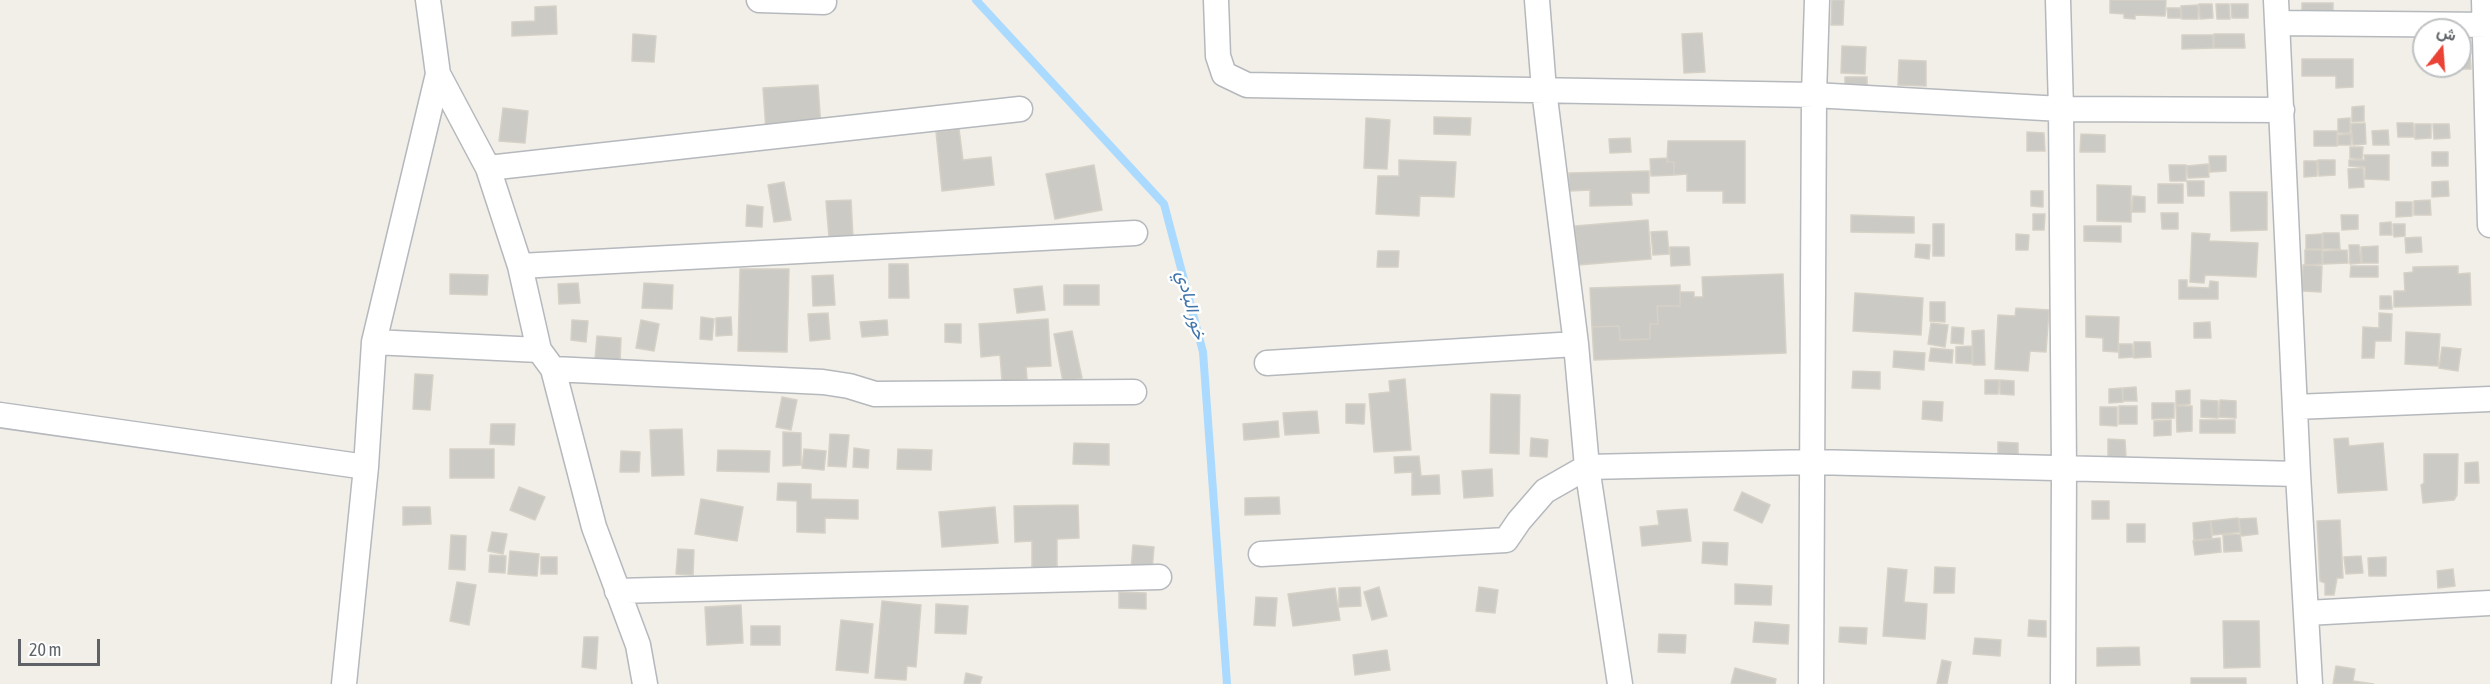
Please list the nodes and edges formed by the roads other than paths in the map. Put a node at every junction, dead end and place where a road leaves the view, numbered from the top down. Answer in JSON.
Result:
{"nodes":[{"id":1,"x":428,"y":0,"type":"edge"},
{"id":2,"x":759,"y":0,"type":"edge"},
{"id":3,"x":1216,"y":0,"type":"edge"},
{"id":4,"x":1537,"y":0,"type":"edge"},
{"id":5,"x":1817,"y":0,"type":"edge"},
{"id":6,"x":2058,"y":0,"type":"edge"},
{"id":7,"x":2484,"y":0,"type":"edge"},
{"id":8,"x":825,"y":2,"type":"dead end"},
{"id":9,"x":2277,"y":11,"type":"edge"},
{"id":10,"x":2487,"y":25,"type":"edge"},
{"id":11,"x":438,"y":74,"type":"junction"},
{"id":12,"x":1544,"y":90,"type":"junction"},
{"id":13,"x":1814,"y":95,"type":"junction"},
{"id":14,"x":1020,"y":109,"type":"dead end"},
{"id":15,"x":2061,"y":110,"type":"junction"},
{"id":16,"x":2282,"y":110,"type":"junction"},
{"id":17,"x":489,"y":168,"type":"junction"},
{"id":18,"x":2490,"y":225,"type":"edge"},
{"id":19,"x":1135,"y":233,"type":"dead end"},
{"id":20,"x":520,"y":266,"type":"junction"},
{"id":21,"x":374,"y":342,"type":"junction"},
{"id":22,"x":1576,"y":344,"type":"junction"},
{"id":23,"x":546,"y":359,"type":"junction"},
{"id":24,"x":1267,"y":363,"type":"dead end"},
{"id":25,"x":1134,"y":392,"type":"dead end"},
{"id":26,"x":2490,"y":399,"type":"edge"},
{"id":27,"x":2295,"y":407,"type":"junction"},
{"id":28,"x":0,"y":415,"type":"edge"},
{"id":29,"x":1813,"y":462,"type":"junction"},
{"id":30,"x":366,"y":467,"type":"junction"},
{"id":31,"x":1587,"y":467,"type":"junction"},
{"id":32,"x":2064,"y":468,"type":"junction"},
{"id":33,"x":2298,"y":474,"type":"junction"},
{"id":34,"x":1261,"y":554,"type":"dead end"},
{"id":35,"x":1159,"y":577,"type":"dead end"},
{"id":36,"x":617,"y":591,"type":"junction"},
{"id":37,"x":2490,"y":603,"type":"edge"},
{"id":38,"x":2307,"y":613,"type":"junction"},
{"id":39,"x":344,"y":684,"type":"edge"},
{"id":40,"x":645,"y":684,"type":"edge"},
{"id":41,"x":1620,"y":684,"type":"edge"},
{"id":42,"x":1811,"y":684,"type":"edge"},
{"id":43,"x":2063,"y":684,"type":"edge"},
{"id":44,"x":2310,"y":684,"type":"edge"}],
"edges":[{"from":1,"to":11,"type":"street"},
{"from":2,"to":8,"type":"street"},
{"from":3,"to":12,"type":"street"},
{"from":4,"to":12,"type":"street"},
{"from":5,"to":13,"type":"street"},
{"from":6,"to":15,"type":"street"},
{"from":7,"to":10,"type":"street"},
{"from":9,"to":10,"type":"street"},
{"from":9,"to":16,"type":"street"},
{"from":10,"to":18,"type":"street"},
{"from":11,"to":17,"type":"street"},
{"from":11,"to":21,"type":"street"},
{"from":12,"to":13,"type":"street"},
{"from":12,"to":22,"type":"street"},
{"from":13,"to":15,"type":"street"},
{"from":13,"to":29,"type":"street"},
{"from":14,"to":17,"type":"street"},
{"from":15,"to":16,"type":"street"},
{"from":15,"to":32,"type":"street"},
{"from":16,"to":27,"type":"street"},
{"from":17,"to":20,"type":"street"},
{"from":19,"to":20,"type":"street"},
{"from":20,"to":23,"type":"street"},
{"from":21,"to":23,"type":"street"},
{"from":21,"to":30,"type":"street"},
{"from":22,"to":24,"type":"street"},
{"from":22,"to":31,"type":"street"},
{"from":23,"to":25,"type":"street"},
{"from":23,"to":36,"type":"street"},
{"from":26,"to":27,"type":"street"},
{"from":27,"to":33,"type":"street"},
{"from":28,"to":30,"type":"street"},
{"from":29,"to":31,"type":"street"},
{"from":29,"to":32,"type":"street"},
{"from":29,"to":42,"type":"street"},
{"from":30,"to":39,"type":"street"},
{"from":31,"to":34,"type":"street"},
{"from":31,"to":41,"type":"street"},
{"from":32,"to":33,"type":"street"},
{"from":32,"to":43,"type":"street"},
{"from":33,"to":38,"type":"street"},
{"from":35,"to":36,"type":"street"},
{"from":36,"to":40,"type":"street"},
{"from":37,"to":38,"type":"street"},
{"from":38,"to":44,"type":"street"}]}
